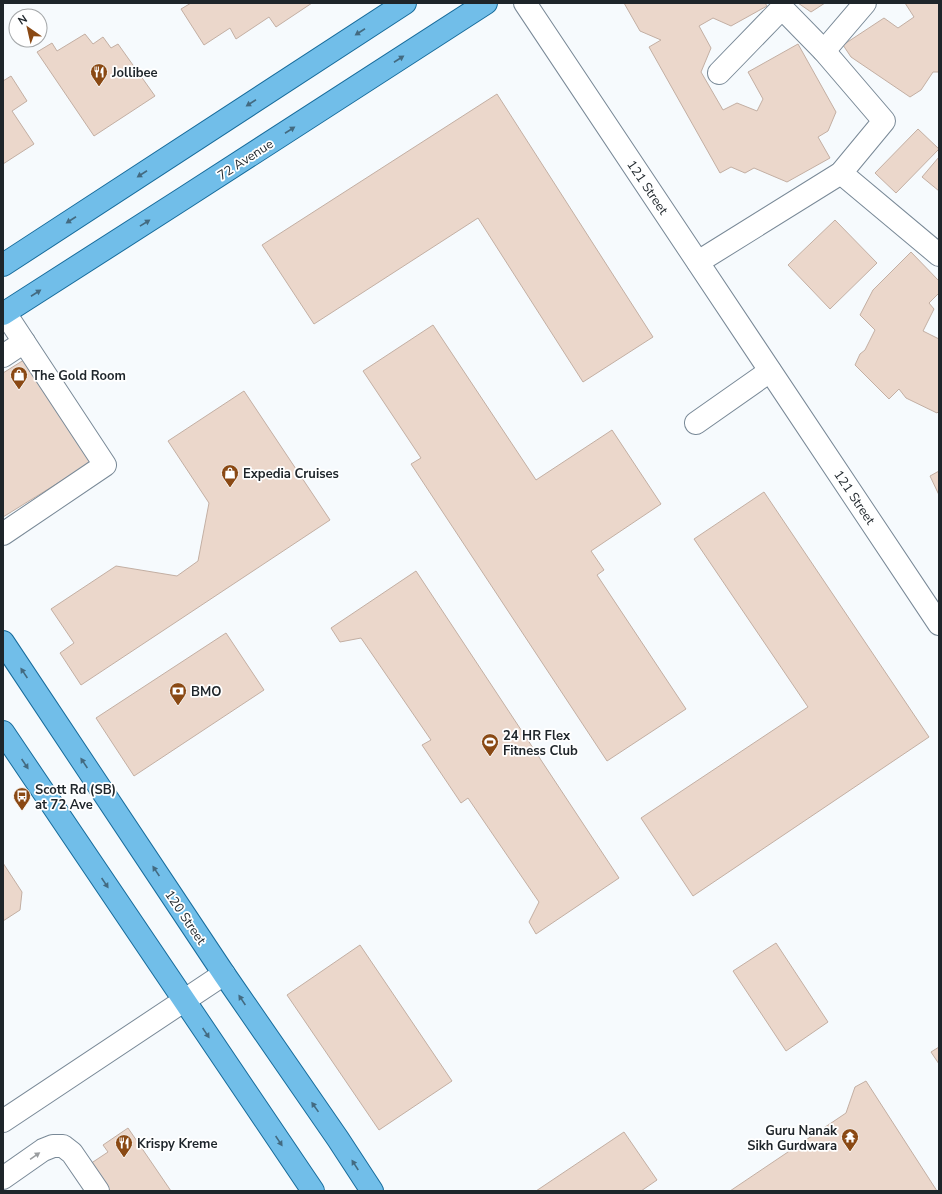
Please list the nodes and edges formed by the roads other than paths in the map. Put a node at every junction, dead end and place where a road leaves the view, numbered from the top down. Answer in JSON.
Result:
{"nodes":[{"id":1,"x":405,"y":3,"type":"edge"},
{"id":2,"x":486,"y":3,"type":"edge"},
{"id":3,"x":525,"y":3,"type":"edge"},
{"id":4,"x":865,"y":3,"type":"edge"},
{"id":5,"x":824,"y":51,"type":"junction"},
{"id":6,"x":719,"y":73,"type":"dead end"},
{"id":7,"x":841,"y":173,"type":"junction"},
{"id":8,"x":939,"y":255,"type":"edge"},
{"id":9,"x":698,"y":262,"type":"junction"},
{"id":10,"x":3,"y":265,"type":"edge"},
{"id":11,"x":4,"y":313,"type":"edge"},
{"id":12,"x":24,"y":342,"type":"junction"},
{"id":13,"x":3,"y":356,"type":"edge"},
{"id":14,"x":770,"y":370,"type":"junction"},
{"id":15,"x":696,"y":423,"type":"dead end"},
{"id":16,"x":3,"y":534,"type":"edge"},
{"id":17,"x":939,"y":624,"type":"edge"},
{"id":18,"x":3,"y":642,"type":"edge"},
{"id":19,"x":3,"y":732,"type":"edge"},
{"id":20,"x":224,"y":974,"type":"junction"},
{"id":21,"x":184,"y":1000,"type":"junction"},
{"id":22,"x":3,"y":1120,"type":"edge"},
{"id":23,"x":3,"y":1178,"type":"edge"},
{"id":24,"x":98,"y":1191,"type":"edge"},
{"id":25,"x":313,"y":1191,"type":"edge"},
{"id":26,"x":372,"y":1191,"type":"edge"}],
"edges":[{"from":1,"to":10,"type":"main road","one_way":true},
{"from":11,"to":2,"type":"main road","name":"72 Avenue","one_way":true},
{"from":3,"to":9,"type":"street","name":"121 Street"},
{"from":4,"to":5,"type":"street"},
{"from":5,"to":6,"type":"street"},
{"from":5,"to":7,"type":"street"},
{"from":7,"to":8,"type":"street"},
{"from":7,"to":9,"type":"street"},
{"from":9,"to":14,"type":"street","name":"121 Street"},
{"from":11,"to":12,"type":"street"},
{"from":12,"to":13,"type":"street"},
{"from":12,"to":16,"type":"street"},
{"from":14,"to":15,"type":"street"},
{"from":14,"to":17,"type":"street","name":"121 Street"},
{"from":20,"to":18,"type":"main road","name":"120 Street","one_way":true},
{"from":19,"to":21,"type":"main road","one_way":true},
{"from":20,"to":21,"type":"street"},
{"from":26,"to":20,"type":"main road","name":"120 Street","one_way":true},
{"from":21,"to":22,"type":"street"},
{"from":21,"to":25,"type":"main road","one_way":true},
{"from":23,"to":24,"type":"street","one_way":true}]}
